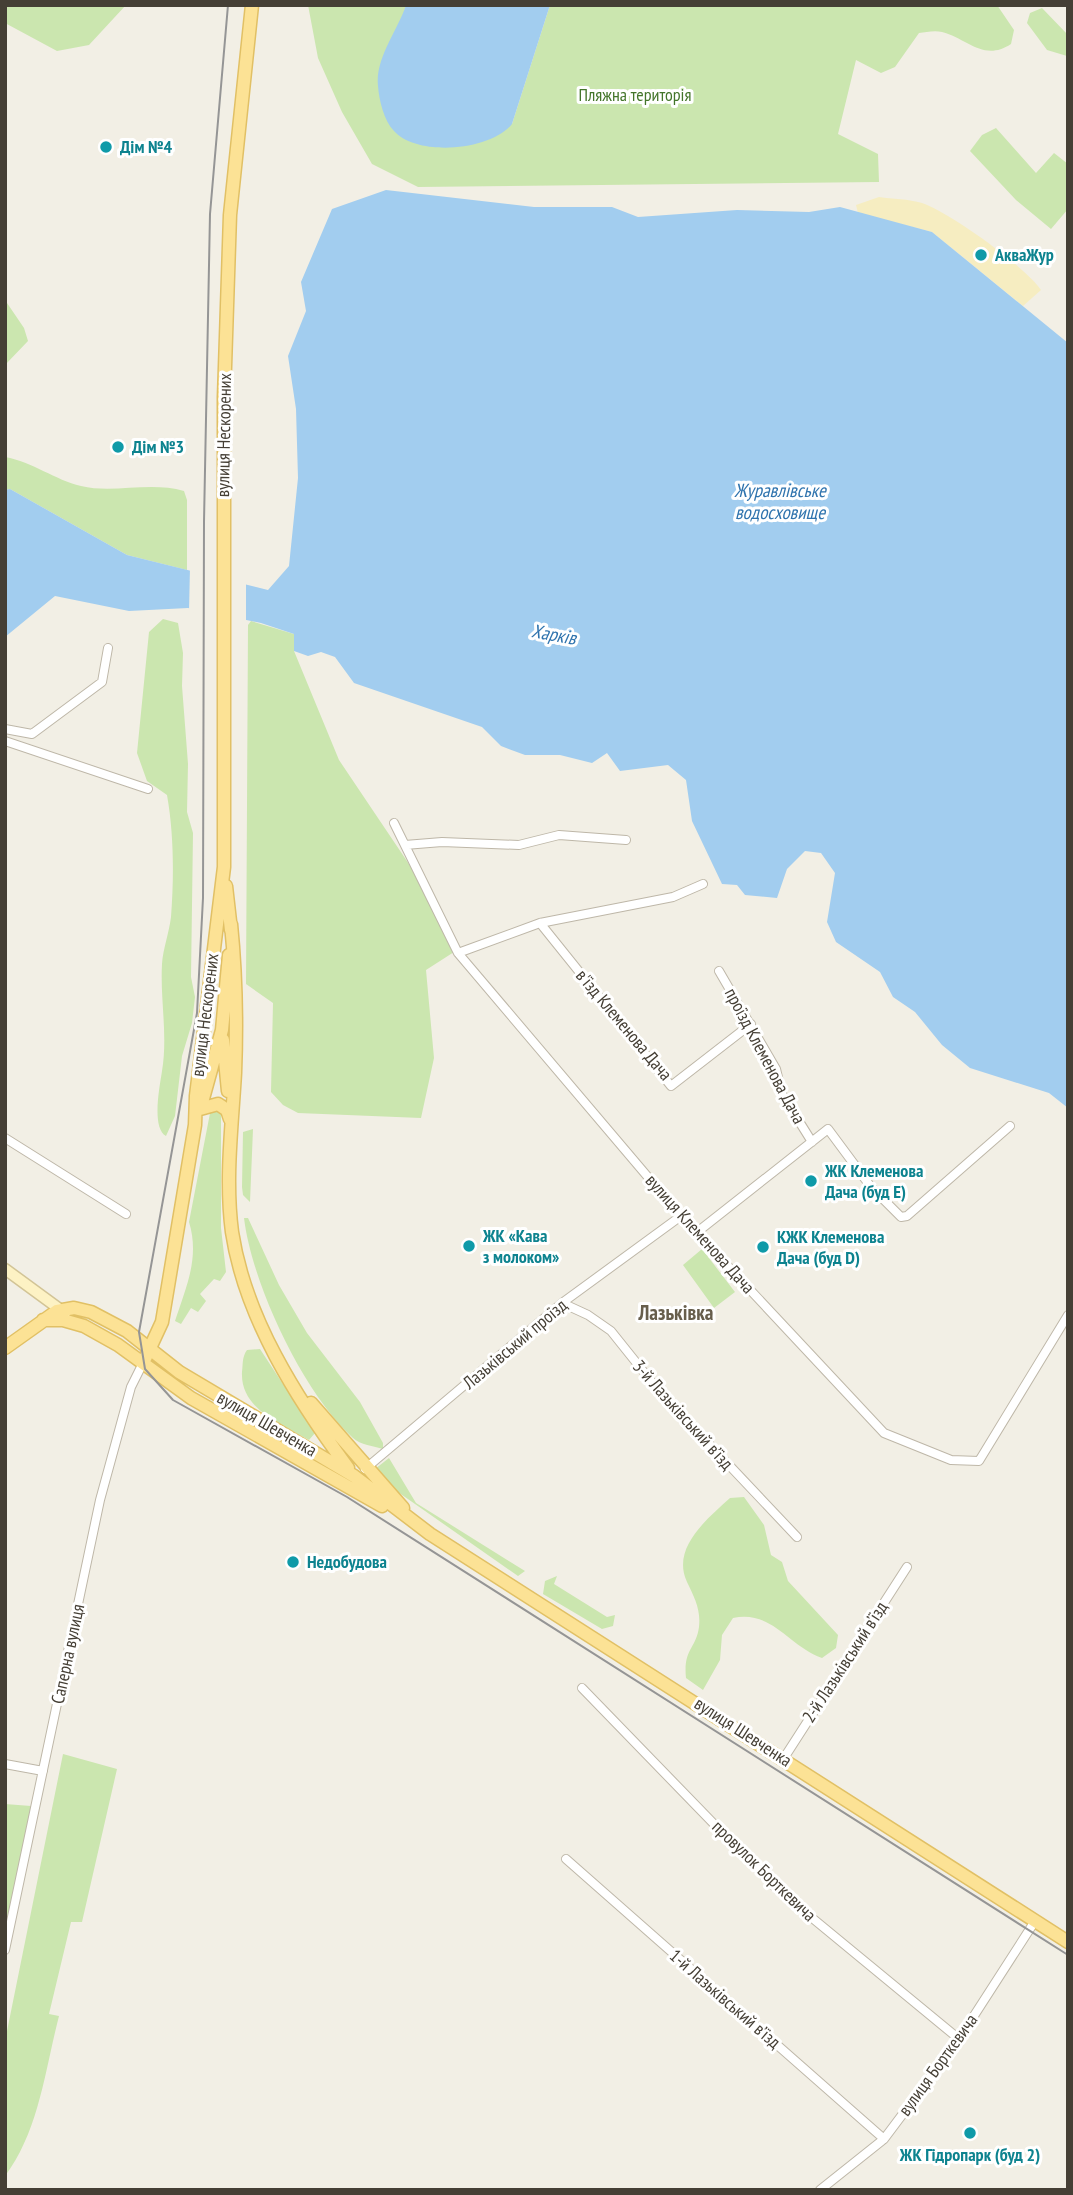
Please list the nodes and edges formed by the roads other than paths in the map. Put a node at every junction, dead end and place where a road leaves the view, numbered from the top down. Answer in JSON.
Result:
{"nodes":[{"id":1,"x":252,"y":5,"type":"edge"},
{"id":2,"x":108,"y":648,"type":"dead end"},
{"id":3,"x":5,"y":729,"type":"edge"},
{"id":4,"x":5,"y":741,"type":"edge"},
{"id":5,"x":148,"y":789,"type":"dead end"},
{"id":6,"x":394,"y":823,"type":"dead end"},
{"id":7,"x":626,"y":840,"type":"dead end"},
{"id":8,"x":405,"y":845,"type":"junction"},
{"id":9,"x":224,"y":867,"type":"junction"},
{"id":10,"x":703,"y":884,"type":"dead end"},
{"id":11,"x":540,"y":923,"type":"junction"},
{"id":12,"x":217,"y":924,"type":"junction"},
{"id":13,"x":231,"y":924,"type":"junction"},
{"id":14,"x":458,"y":953,"type":"junction"},
{"id":15,"x":719,"y":971,"type":"dead end"},
{"id":16,"x":751,"y":1024,"type":"junction"},
{"id":17,"x":222,"y":1030,"type":"junction"},
{"id":18,"x":200,"y":1109,"type":"junction"},
{"id":19,"x":230,"y":1119,"type":"junction"},
{"id":20,"x":195,"y":1122,"type":"junction"},
{"id":21,"x":1010,"y":1126,"type":"dead end"},
{"id":22,"x":5,"y":1138,"type":"edge"},
{"id":23,"x":812,"y":1142,"type":"junction"},
{"id":24,"x":126,"y":1214,"type":"dead end"},
{"id":25,"x":681,"y":1216,"type":"junction"},
{"id":26,"x":696,"y":1233,"type":"junction"},
{"id":27,"x":5,"y":1269,"type":"edge"},
{"id":28,"x":562,"y":1303,"type":"junction"},
{"id":29,"x":62,"y":1309,"type":"junction"},
{"id":30,"x":1068,"y":1315,"type":"edge"},
{"id":31,"x":42,"y":1320,"type":"junction"},
{"id":32,"x":71,"y":1321,"type":"junction"},
{"id":33,"x":5,"y":1348,"type":"edge"},
{"id":34,"x":150,"y":1349,"type":"junction"},
{"id":35,"x":142,"y":1363,"type":"junction"},
{"id":36,"x":283,"y":1368,"type":"junction"},
{"id":37,"x":320,"y":1430,"type":"junction"},
{"id":38,"x":303,"y":1444,"type":"junction"},
{"id":39,"x":304,"y":1460,"type":"junction"},
{"id":40,"x":366,"y":1468,"type":"junction"},
{"id":41,"x":354,"y":1476,"type":"junction"},
{"id":42,"x":387,"y":1509,"type":"junction"},
{"id":43,"x":416,"y":1525,"type":"junction"},
{"id":44,"x":797,"y":1537,"type":"dead end"},
{"id":45,"x":907,"y":1567,"type":"dead end"},
{"id":46,"x":582,"y":1688,"type":"dead end"},
{"id":47,"x":784,"y":1758,"type":"junction"},
{"id":48,"x":5,"y":1765,"type":"edge"},
{"id":49,"x":43,"y":1771,"type":"junction"},
{"id":50,"x":566,"y":1859,"type":"dead end"},
{"id":51,"x":1035,"y":1921,"type":"junction"},
{"id":52,"x":1068,"y":1942,"type":"edge"},
{"id":53,"x":5,"y":1950,"type":"edge"},
{"id":54,"x":959,"y":2039,"type":"junction"},
{"id":55,"x":884,"y":2139,"type":"junction"},
{"id":56,"x":820,"y":2190,"type":"edge"}],
"edges":[{"from":1,"to":9,"type":"main road","name":"вулиця Нескорених"},
{"from":2,"to":3,"type":"street"},
{"from":4,"to":5,"type":"street"},
{"from":6,"to":8,"type":"street","name":"вулиця Клеменова Дача"},
{"from":7,"to":8,"type":"street"},
{"from":8,"to":14,"type":"street","name":"вулиця Клеменова Дача"},
{"from":9,"to":12,"type":"main road","name":"вулиця Нескорених"},
{"from":9,"to":13,"type":"main road","name":"вулиця Нескорених"},
{"from":10,"to":11,"type":"street"},
{"from":11,"to":14,"type":"street"},
{"from":11,"to":16,"type":"street","name":"в'їзд Клеменова Дача"},
{"from":12,"to":17,"type":"main road"},
{"from":12,"to":20,"type":"main road","name":"вулиця Нескорених"},
{"from":13,"to":17,"type":"main road","name":"вулиця Нескорених"},
{"from":13,"to":19,"type":"main road"},
{"from":14,"to":25,"type":"street","name":"вулиця Клеменова Дача"},
{"from":15,"to":16,"type":"street","name":"проїзд Клеменова Дача"},
{"from":16,"to":23,"type":"street","name":"проїзд Клеменова Дача"},
{"from":17,"to":18,"type":"main road","name":"вулиця Нескорених"},
{"from":17,"to":19,"type":"main road"},
{"from":18,"to":19,"type":"main road"},
{"from":18,"to":20,"type":"main road","name":"вулиця Нескорених"},
{"from":19,"to":36,"type":"main road"},
{"from":20,"to":34,"type":"main road","name":"вулиця Нескорених"},
{"from":21,"to":23,"type":"street"},
{"from":22,"to":24,"type":"street"},
{"from":23,"to":26,"type":"street"},
{"from":25,"to":26,"type":"street","name":"вулиця Клеменова Дача"},
{"from":25,"to":28,"type":"street","name":"Лазьківський проїзд"},
{"from":26,"to":30,"type":"street","name":"вулиця Клеменова Дача"},
{"from":27,"to":29,"type":"main road"},
{"from":28,"to":40,"type":"street","name":"Лазьківський проїзд"},
{"from":28,"to":44,"type":"street","name":"3-й Лазьківський в’їзд"},
{"from":29,"to":31,"type":"main road"},
{"from":29,"to":32,"type":"main road"},
{"from":29,"to":34,"type":"main road","name":"вулиця Шевченка"},
{"from":31,"to":32,"type":"main road"},
{"from":31,"to":33,"type":"main road"},
{"from":32,"to":35,"type":"main road","name":"вулиця Шевченка"},
{"from":34,"to":35,"type":"main road","name":"вулиця Нескорених"},
{"from":34,"to":38,"type":"main road","name":"вулиця Шевченка"},
{"from":35,"to":39,"type":"main road","name":"вулиця Шевченка"},
{"from":35,"to":49,"type":"street","name":"Саперна вулиця"},
{"from":36,"to":37,"type":"main road"},
{"from":36,"to":40,"type":"main road"},
{"from":37,"to":38,"type":"main road"},
{"from":37,"to":41,"type":"main road"},
{"from":38,"to":41,"type":"main road","name":"вулиця Шевченка"},
{"from":39,"to":41,"type":"main road"},
{"from":39,"to":42,"type":"main road","name":"вулиця Шевченка"},
{"from":40,"to":41,"type":"street","name":"Лазьківський проїзд"},
{"from":40,"to":43,"type":"main road"},
{"from":41,"to":42,"type":"main road"},
{"from":41,"to":43,"type":"main road","name":"вулиця Шевченка"},
{"from":42,"to":43,"type":"main road","name":"вулиця Шевченка"},
{"from":43,"to":47,"type":"main road","name":"вулиця Шевченка"},
{"from":45,"to":47,"type":"street","name":"2-й Лазьківський в’їзд"},
{"from":46,"to":54,"type":"street","name":"провулок Борткевича"},
{"from":47,"to":51,"type":"main road","name":"вулиця Шевченка"},
{"from":48,"to":49,"type":"street"},
{"from":49,"to":53,"type":"street","name":"Саперна вулиця"},
{"from":50,"to":55,"type":"street","name":"1-й Лазьківський в’їзд"},
{"from":51,"to":52,"type":"main road","name":"вулиця Шевченка"},
{"from":51,"to":54,"type":"street","name":"вулиця Борткевича"},
{"from":54,"to":55,"type":"street","name":"вулиця Борткевича"},
{"from":55,"to":56,"type":"street","name":"вулиця Борткевича"}]}
